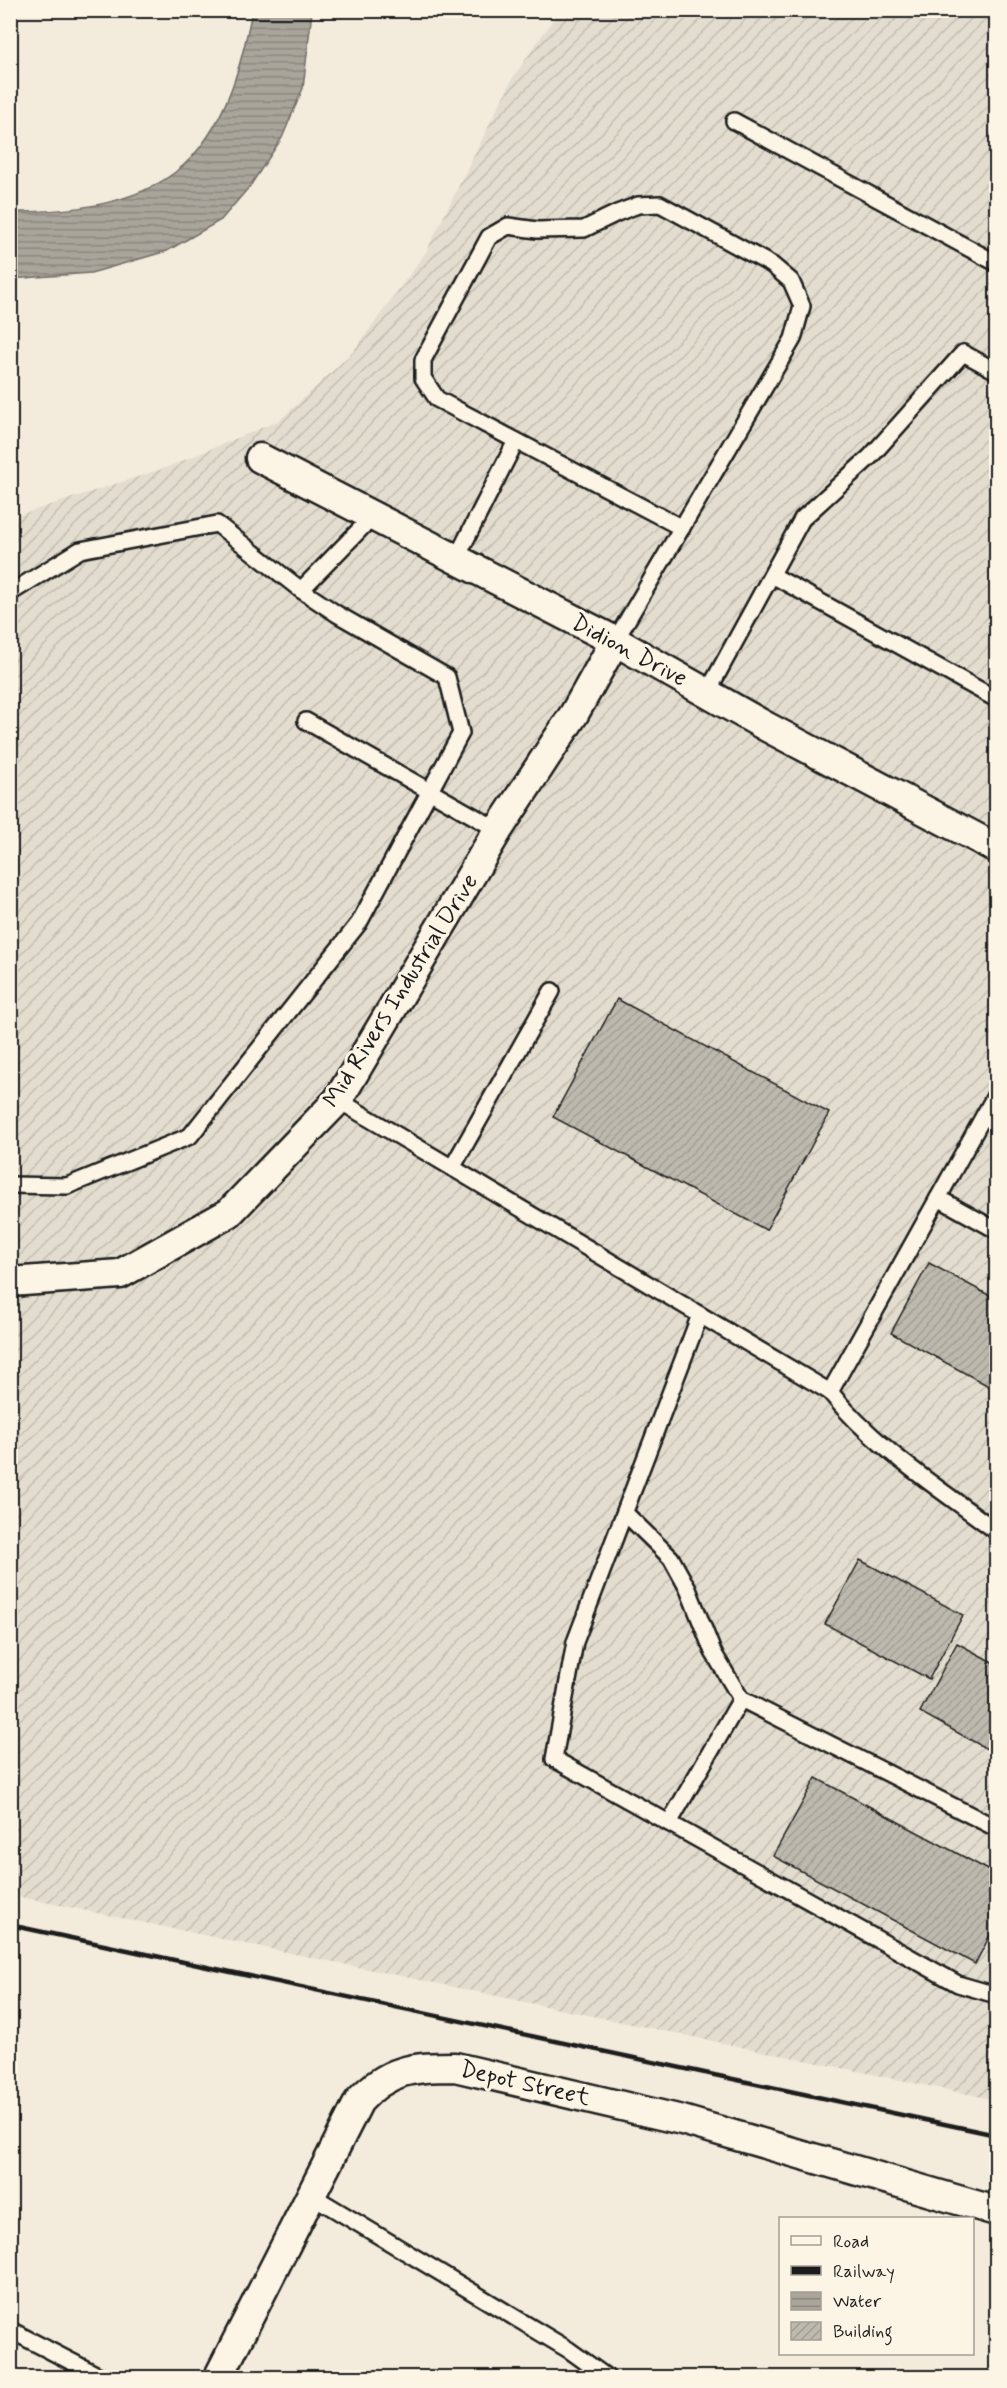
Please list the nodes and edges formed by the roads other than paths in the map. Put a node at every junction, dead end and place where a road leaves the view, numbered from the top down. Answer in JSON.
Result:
{"nodes":[{"id":1,"x":734,"y":121,"type":"dead end"},
{"id":2,"x":996,"y":263,"type":"edge"},
{"id":3,"x":996,"y":371,"type":"edge"},
{"id":4,"x":516,"y":441,"type":"junction"},
{"id":5,"x":260,"y":458,"type":"dead end"},
{"id":6,"x":373,"y":516,"type":"junction"},
{"id":7,"x":682,"y":528,"type":"junction"},
{"id":8,"x":456,"y":559,"type":"junction"},
{"id":9,"x":771,"y":575,"type":"junction"},
{"id":10,"x":300,"y":590,"type":"junction"},
{"id":11,"x":10,"y":593,"type":"edge"},
{"id":12,"x":615,"y":642,"type":"junction"},
{"id":13,"x":707,"y":693,"type":"junction"},
{"id":14,"x":996,"y":699,"type":"edge"},
{"id":15,"x":306,"y":721,"type":"dead end"},
{"id":16,"x":430,"y":792,"type":"junction"},
{"id":17,"x":498,"y":830,"type":"junction"},
{"id":18,"x":996,"y":848,"type":"edge"},
{"id":19,"x":552,"y":991,"type":"dead end"},
{"id":20,"x":996,"y":1094,"type":"edge"},
{"id":21,"x":338,"y":1100,"type":"junction"},
{"id":22,"x":452,"y":1168,"type":"junction"},
{"id":23,"x":10,"y":1185,"type":"edge"},
{"id":24,"x":938,"y":1198,"type":"junction"},
{"id":25,"x":996,"y":1230,"type":"edge"},
{"id":26,"x":10,"y":1282,"type":"edge"},
{"id":27,"x":700,"y":1315,"type":"junction"},
{"id":28,"x":830,"y":1392,"type":"junction"},
{"id":29,"x":625,"y":1513,"type":"junction"},
{"id":30,"x":996,"y":1531,"type":"edge"},
{"id":31,"x":741,"y":1700,"type":"junction"},
{"id":32,"x":669,"y":1823,"type":"junction"},
{"id":33,"x":996,"y":1828,"type":"edge"},
{"id":34,"x":996,"y":1995,"type":"edge"},
{"id":35,"x":311,"y":2196,"type":"junction"},
{"id":36,"x":996,"y":2211,"type":"edge"},
{"id":37,"x":10,"y":2330,"type":"edge"},
{"id":38,"x":592,"y":2372,"type":"edge"},
{"id":39,"x":103,"y":2378,"type":"edge"},
{"id":40,"x":218,"y":2378,"type":"edge"},
{"id":41,"x":609,"y":2378,"type":"edge"}],
"edges":[{"from":1,"to":2,"type":"lane"},
{"from":3,"to":9,"type":"lane"},
{"from":4,"to":7,"type":"lane"},
{"from":4,"to":7,"type":"lane"},
{"from":4,"to":8,"type":"lane"},
{"from":5,"to":6,"type":"street","name":"Didion Drive"},
{"from":6,"to":8,"type":"street","name":"Didion Drive"},
{"from":6,"to":10,"type":"lane"},
{"from":7,"to":12,"type":"lane"},
{"from":8,"to":12,"type":"street","name":"Didion Drive"},
{"from":9,"to":13,"type":"lane"},
{"from":9,"to":14,"type":"lane"},
{"from":10,"to":11,"type":"lane"},
{"from":10,"to":16,"type":"lane"},
{"from":12,"to":13,"type":"street","name":"Didion Drive"},
{"from":12,"to":17,"type":"street","name":"Mid Rivers Industrial Drive"},
{"from":13,"to":18,"type":"street","name":"Didion Drive"},
{"from":15,"to":16,"type":"lane"},
{"from":16,"to":17,"type":"lane"},
{"from":16,"to":23,"type":"lane"},
{"from":17,"to":21,"type":"street","name":"Mid Rivers Industrial Drive"},
{"from":19,"to":22,"type":"lane"},
{"from":20,"to":24,"type":"lane"},
{"from":21,"to":22,"type":"lane"},
{"from":21,"to":26,"type":"street","name":"Mid Rivers Industrial Drive"},
{"from":22,"to":27,"type":"lane"},
{"from":24,"to":25,"type":"lane"},
{"from":24,"to":28,"type":"lane"},
{"from":27,"to":28,"type":"lane"},
{"from":27,"to":29,"type":"lane"},
{"from":28,"to":30,"type":"lane"},
{"from":29,"to":31,"type":"lane"},
{"from":29,"to":32,"type":"lane"},
{"from":31,"to":32,"type":"lane"},
{"from":31,"to":33,"type":"lane"},
{"from":32,"to":34,"type":"lane"},
{"from":35,"to":36,"type":"street","name":"Depot Street"},
{"from":35,"to":38,"type":"lane"},
{"from":35,"to":40,"type":"street","name":"Depot Street"},
{"from":37,"to":39,"type":"lane"},
{"from":38,"to":41,"type":"lane"}]}
